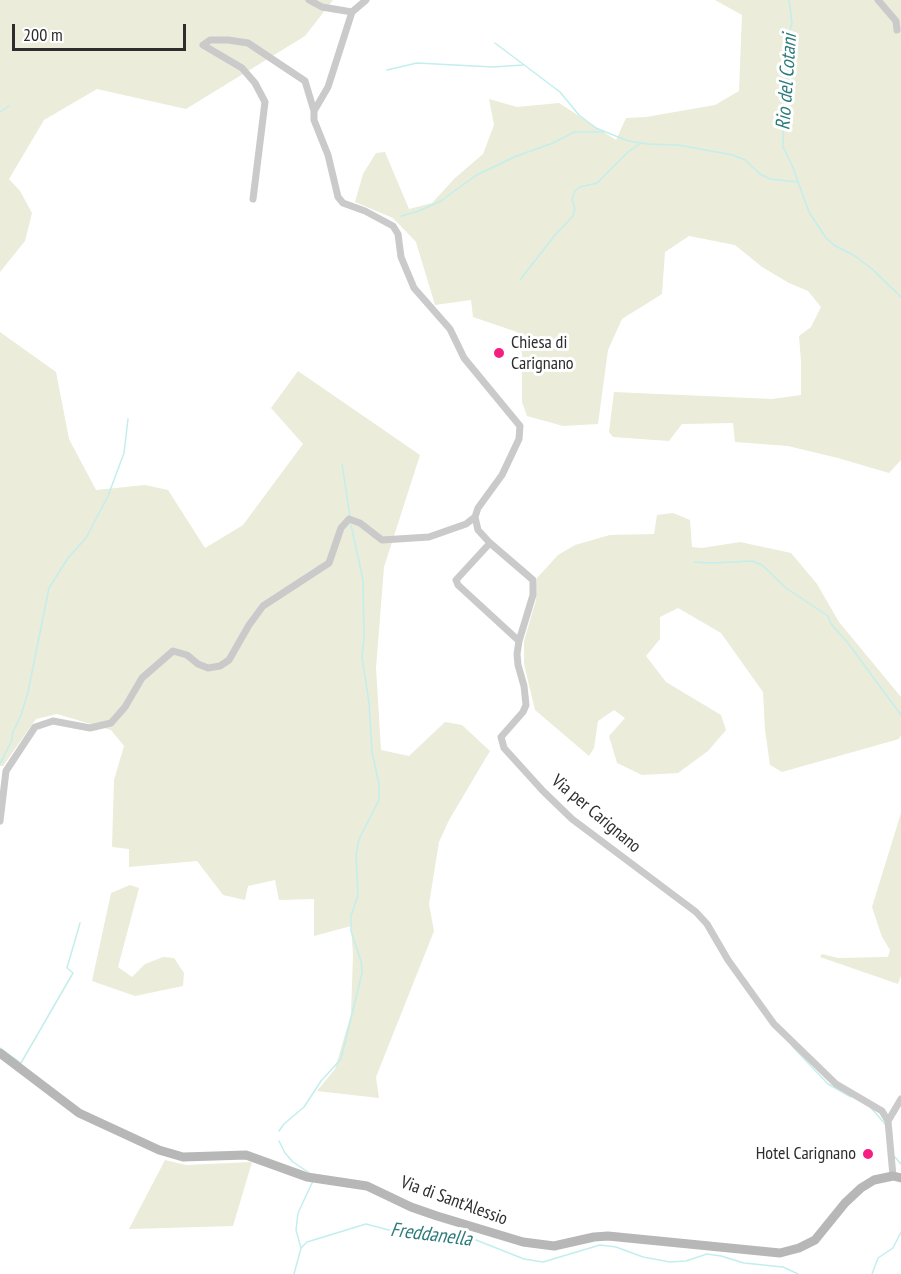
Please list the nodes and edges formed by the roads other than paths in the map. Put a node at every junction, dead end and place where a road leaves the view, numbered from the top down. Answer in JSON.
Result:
{"nodes":[{"id":1,"x":309,"y":0,"type":"edge"},
{"id":2,"x":366,"y":0,"type":"edge"},
{"id":3,"x":878,"y":0,"type":"edge"},
{"id":4,"x":352,"y":12,"type":"junction"},
{"id":5,"x":897,"y":30,"type":"dead end"},
{"id":6,"x":314,"y":111,"type":"junction"},
{"id":7,"x":253,"y":198,"type":"dead end"},
{"id":8,"x":475,"y":517,"type":"junction"},
{"id":9,"x":490,"y":543,"type":"junction"},
{"id":10,"x":519,"y":641,"type":"junction"},
{"id":11,"x":0,"y":821,"type":"edge"},
{"id":12,"x":0,"y":1053,"type":"edge"},
{"id":13,"x":901,"y":1099,"type":"edge"},
{"id":14,"x":888,"y":1121,"type":"junction"},
{"id":15,"x":897,"y":1177,"type":"edge"}],
"edges":[{"from":1,"to":4,"type":"street"},
{"from":2,"to":4,"type":"street"},
{"from":3,"to":5,"type":"street"},
{"from":4,"to":6,"type":"street"},
{"from":6,"to":7,"type":"street"},
{"from":6,"to":8,"type":"street"},
{"from":8,"to":9,"type":"street","name":"Via per Carignano"},
{"from":8,"to":11,"type":"street"},
{"from":9,"to":10,"type":"street","name":"Via per Carignano"},
{"from":9,"to":10,"type":"street"},
{"from":10,"to":14,"type":"street","name":"Via per Carignano"},
{"from":12,"to":15,"type":"street","name":"Via di Sant'Alessio"},
{"from":13,"to":14,"type":"street"},
{"from":14,"to":15,"type":"street"}]}
